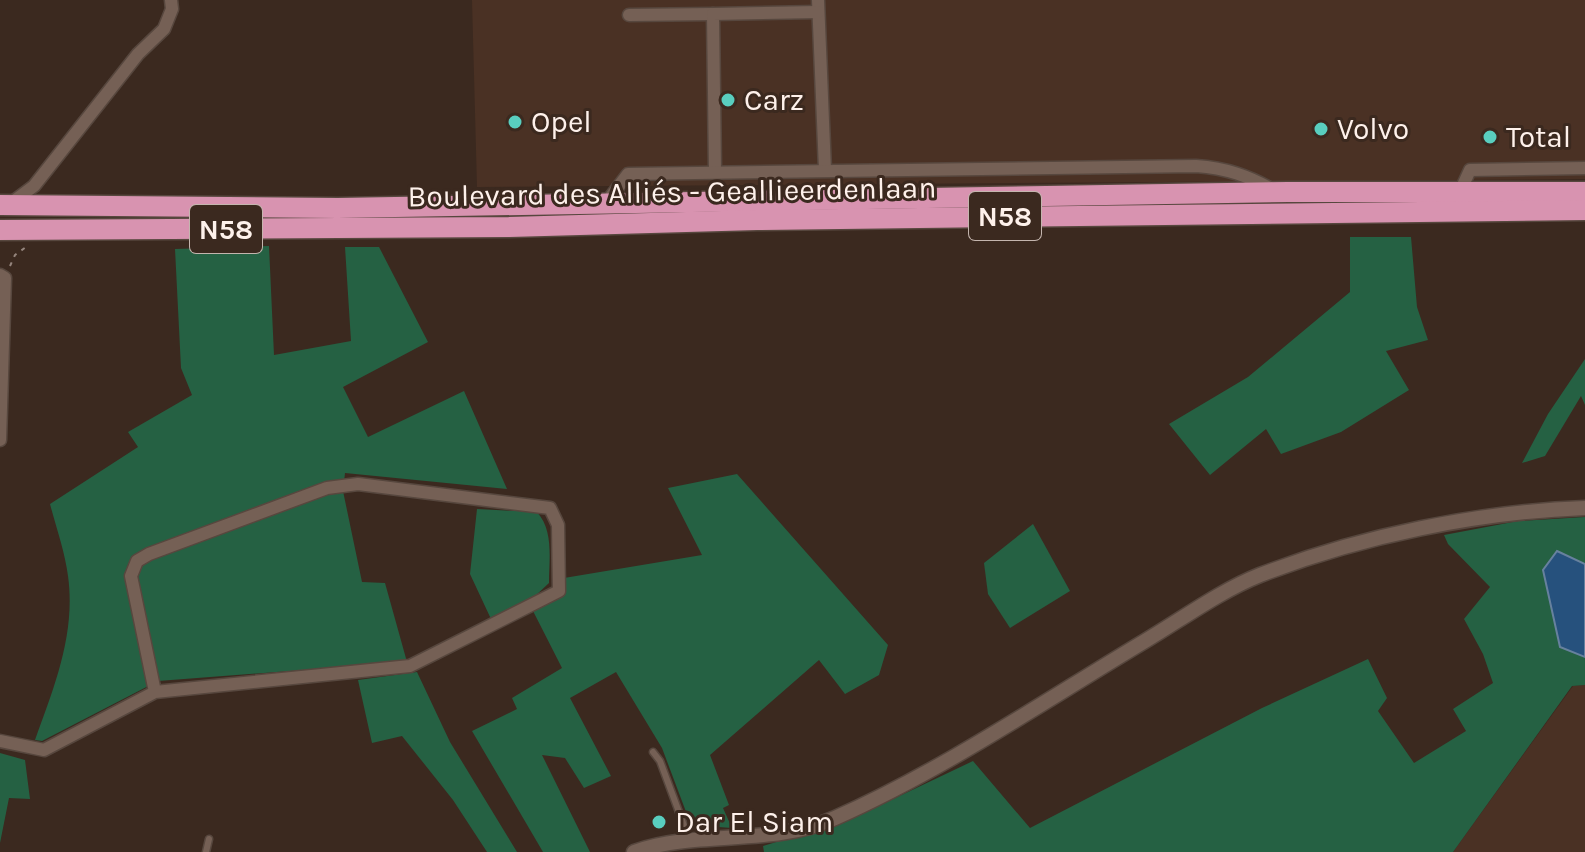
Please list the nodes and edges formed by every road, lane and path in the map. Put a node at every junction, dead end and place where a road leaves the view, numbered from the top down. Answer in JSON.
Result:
{"nodes":[{"id":1,"x":171,"y":0,"type":"edge"},
{"id":2,"x":818,"y":6,"type":"edge"},
{"id":3,"x":713,"y":14,"type":"junction"},
{"id":4,"x":629,"y":15,"type":"dead end"},
{"id":5,"x":1585,"y":168,"type":"edge"},
{"id":6,"x":825,"y":170,"type":"junction"},
{"id":7,"x":715,"y":172,"type":"junction"},
{"id":8,"x":1278,"y":192,"type":"junction"},
{"id":9,"x":1585,"y":192,"type":"edge"},
{"id":10,"x":1459,"y":194,"type":"junction"},
{"id":11,"x":606,"y":203,"type":"junction"},
{"id":12,"x":508,"y":205,"type":"junction"},
{"id":13,"x":4,"y":206,"type":"edge"},
{"id":14,"x":1585,"y":210,"type":"edge"},
{"id":15,"x":605,"y":225,"type":"junction"},
{"id":16,"x":509,"y":227,"type":"junction"},
{"id":17,"x":0,"y":230,"type":"edge"},
{"id":18,"x":35,"y":245,"type":"dead end"},
{"id":19,"x":2,"y":277,"type":"edge"},
{"id":20,"x":0,"y":440,"type":"edge"},
{"id":21,"x":1585,"y":508,"type":"edge"},
{"id":22,"x":155,"y":692,"type":"junction"},
{"id":23,"x":0,"y":741,"type":"edge"},
{"id":24,"x":653,"y":752,"type":"dead end"},
{"id":25,"x":209,"y":839,"type":"dead end"},
{"id":26,"x":689,"y":839,"type":"junction"},
{"id":27,"x":206,"y":852,"type":"edge"},
{"id":28,"x":634,"y":852,"type":"edge"}],
"edges":[{"from":1,"to":13,"type":"street"},
{"from":2,"to":3,"type":"street"},
{"from":2,"to":6,"type":"street"},
{"from":3,"to":4,"type":"street"},
{"from":3,"to":7,"type":"street"},
{"from":5,"to":10,"type":"street"},
{"from":6,"to":7,"type":"street"},
{"from":6,"to":8,"type":"street"},
{"from":7,"to":11,"type":"street"},
{"from":8,"to":10,"type":"highway","name":"Boulevard des Alliés - Geallieerdenlaan","number":"N58"},
{"from":8,"to":11,"type":"highway","name":"Boulevard des Alliés - Geallieerdenlaan","number":"N58"},
{"from":9,"to":10,"type":"highway","name":"Boulevard des Alliés - Geallieerdenlaan","number":"N58"},
{"from":11,"to":12,"type":"highway","name":"Boulevard des Alliés - Geallieerdenlaan","number":"N58"},
{"from":11,"to":15,"type":"lane"},
{"from":12,"to":13,"type":"highway","name":"Boulevard des Alliés - Geallieerdenlaan","number":"N58"},
{"from":12,"to":16,"type":"lane"},
{"from":14,"to":15,"type":"highway","name":"Boulevard des Alliés - Geallieerdenlaan","number":"N58"},
{"from":15,"to":16,"type":"highway","name":"Boulevard des Alliés - Geallieerdenlaan","number":"N58"},
{"from":16,"to":17,"type":"highway","name":"Boulevard des Alliés - Geallieerdenlaan","number":"N58"},
{"from":18,"to":19,"type":"path"},
{"from":19,"to":20,"type":"street"},
{"from":21,"to":26,"type":"street"},
{"from":22,"to":22,"type":"street"},
{"from":22,"to":23,"type":"street"},
{"from":24,"to":26,"type":"lane"},
{"from":25,"to":27,"type":"lane"},
{"from":26,"to":28,"type":"street"}]}
